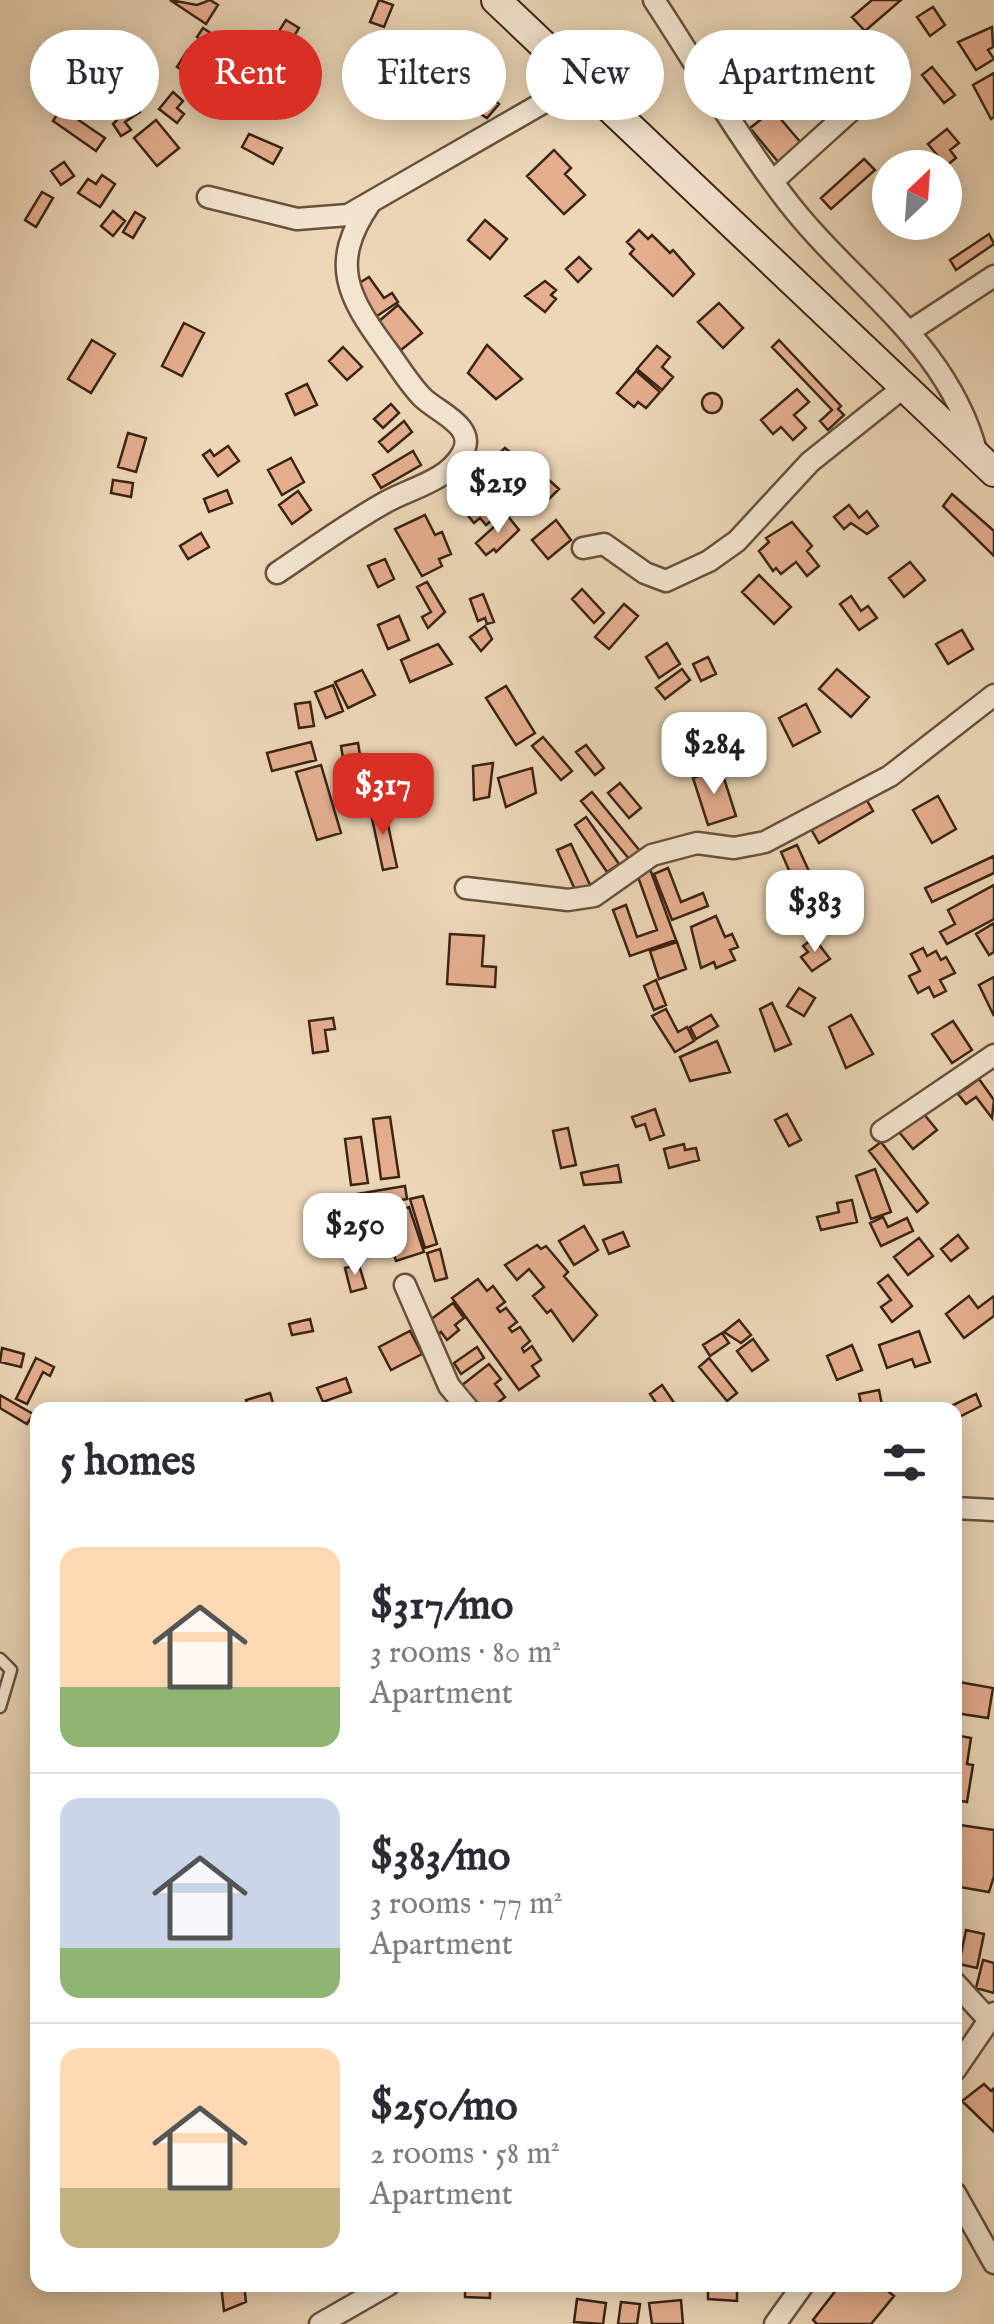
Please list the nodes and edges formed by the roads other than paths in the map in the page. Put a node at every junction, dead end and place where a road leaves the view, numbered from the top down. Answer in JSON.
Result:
{"nodes":[{"id":1,"x":496,"y":0,"type":"edge"},
{"id":2,"x":654,"y":0,"type":"edge"},
{"id":3,"x":527,"y":30,"type":"edge"},
{"id":4,"x":526,"y":113,"type":"edge"},
{"id":5,"x":622,"y":120,"type":"edge"},
{"id":6,"x":841,"y":120,"type":"edge"},
{"id":7,"x":773,"y":182,"type":"junction"},
{"id":8,"x":208,"y":197,"type":"dead end"},
{"id":9,"x":369,"y":206,"type":"junction"},
{"id":10,"x":994,"y":276,"type":"edge"},
{"id":11,"x":910,"y":331,"type":"junction"},
{"id":12,"x":904,"y":387,"type":"junction"},
{"id":13,"x":986,"y":464,"type":"edge"},
{"id":14,"x":582,"y":548,"type":"dead end"},
{"id":15,"x":277,"y":574,"type":"dead end"},
{"id":16,"x":994,"y":695,"type":"edge"},
{"id":17,"x":466,"y":888,"type":"dead end"},
{"id":18,"x":994,"y":1055,"type":"edge"},
{"id":19,"x":882,"y":1131,"type":"dead end"},
{"id":20,"x":405,"y":1284,"type":"dead end"},
{"id":21,"x":462,"y":1402,"type":"edge"},
{"id":22,"x":962,"y":1508,"type":"edge"},
{"id":23,"x":994,"y":1510,"type":"edge"},
{"id":24,"x":0,"y":1659,"type":"edge"},
{"id":25,"x":0,"y":1707,"type":"edge"},
{"id":26,"x":962,"y":1988,"type":"edge"},
{"id":27,"x":992,"y":2016,"type":"edge"},
{"id":28,"x":962,"y":2060,"type":"edge"},
{"id":29,"x":962,"y":2205,"type":"edge"},
{"id":30,"x":994,"y":2264,"type":"edge"},
{"id":31,"x":376,"y":2292,"type":"edge"},
{"id":32,"x":798,"y":2292,"type":"edge"},
{"id":33,"x":320,"y":2324,"type":"edge"},
{"id":34,"x":775,"y":2324,"type":"edge"}],
"edges":[{"from":1,"to":3,"type":"main road"},
{"from":2,"to":7,"type":"street"},
{"from":4,"to":9,"type":"street"},
{"from":5,"to":12,"type":"main road"},
{"from":6,"to":7,"type":"street"},
{"from":7,"to":11,"type":"street"},
{"from":8,"to":9,"type":"street"},
{"from":9,"to":15,"type":"street"},
{"from":10,"to":11,"type":"street"},
{"from":11,"to":13,"type":"street"},
{"from":12,"to":13,"type":"main road"},
{"from":12,"to":14,"type":"street"},
{"from":16,"to":17,"type":"street"},
{"from":18,"to":19,"type":"street"},
{"from":20,"to":21,"type":"street"},
{"from":22,"to":23,"type":"street"},
{"from":24,"to":25,"type":"lane"},
{"from":26,"to":27,"type":"street"},
{"from":27,"to":28,"type":"street"},
{"from":29,"to":30,"type":"street"},
{"from":31,"to":33,"type":"street"},
{"from":32,"to":34,"type":"street"}]}
